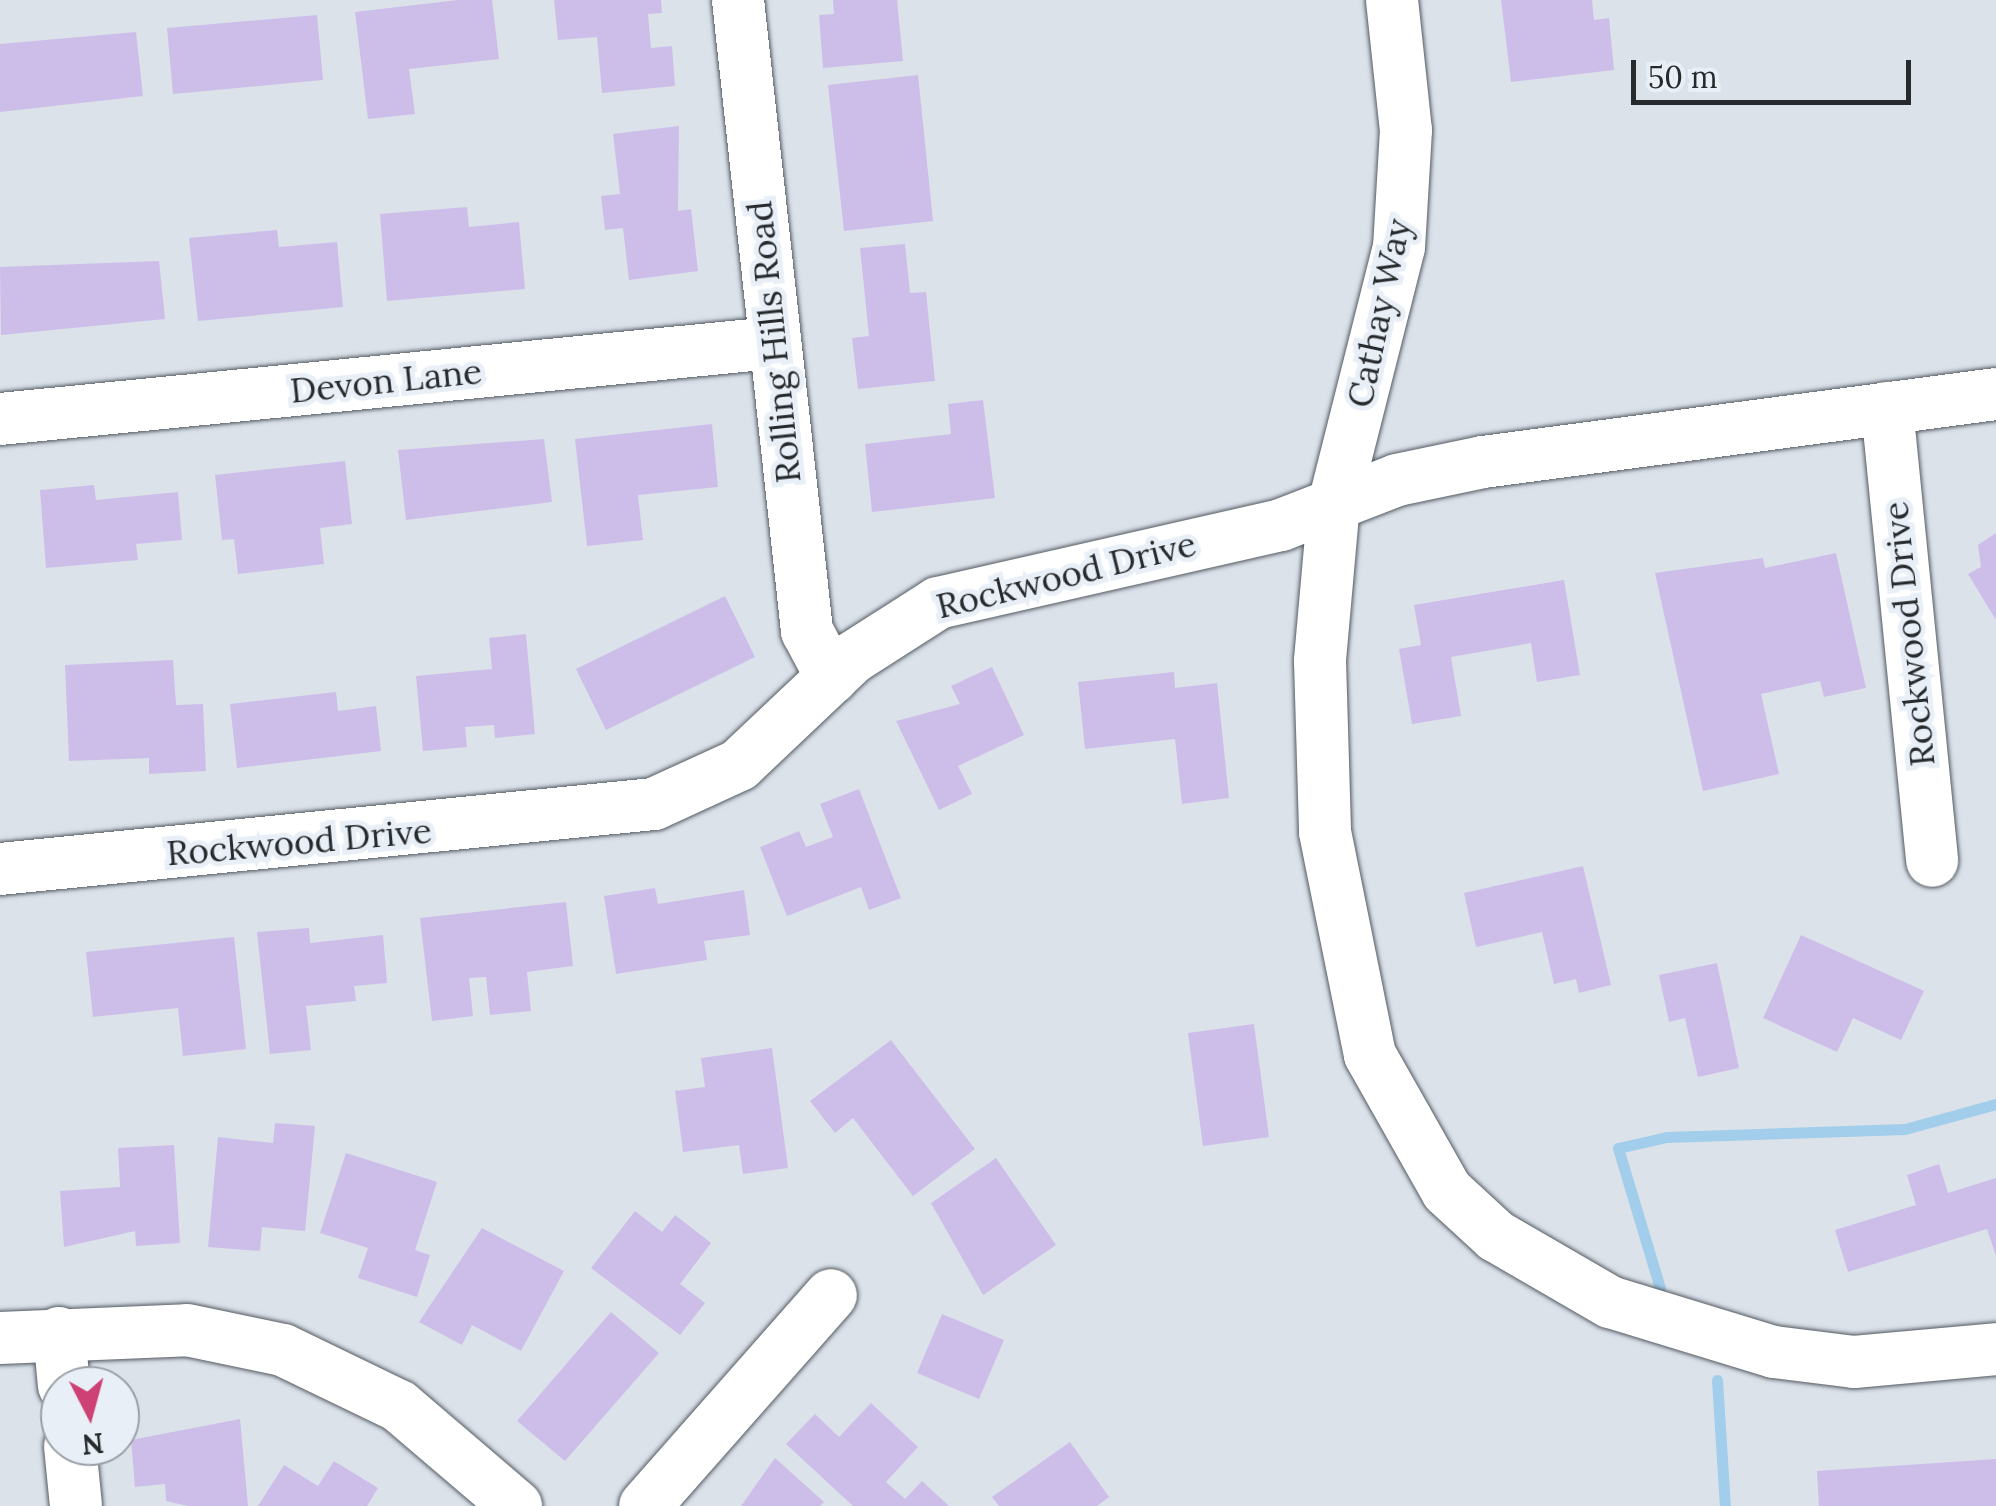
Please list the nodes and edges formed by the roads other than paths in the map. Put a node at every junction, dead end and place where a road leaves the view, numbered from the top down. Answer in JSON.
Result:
{"nodes":[{"id":1,"x":738,"y":0,"type":"edge"},
{"id":2,"x":1392,"y":0,"type":"edge"},
{"id":3,"x":773,"y":343,"type":"junction"},
{"id":4,"x":1996,"y":394,"type":"edge"},
{"id":5,"x":1886,"y":408,"type":"junction"},
{"id":6,"x":0,"y":419,"type":"edge"},
{"id":7,"x":1334,"y":503,"type":"junction"},
{"id":8,"x":832,"y":678,"type":"junction"},
{"id":9,"x":2,"y":855,"type":"edge"},
{"id":10,"x":1932,"y":861,"type":"dead end"},
{"id":11,"x":831,"y":1294,"type":"dead end"},
{"id":12,"x":59,"y":1333,"type":"junction"},
{"id":13,"x":0,"y":1338,"type":"edge"},
{"id":14,"x":1996,"y":1349,"type":"edge"},
{"id":15,"x":62,"y":1366,"type":"edge"},
{"id":16,"x":72,"y":1466,"type":"edge"},
{"id":17,"x":76,"y":1506,"type":"edge"},
{"id":18,"x":516,"y":1506,"type":"edge"},
{"id":19,"x":645,"y":1506,"type":"edge"}],
"edges":[{"from":1,"to":3,"type":"street","name":"Rolling Hills Road"},
{"from":2,"to":7,"type":"street","name":"Cathay Way"},
{"from":3,"to":6,"type":"street","name":"Devon Lane"},
{"from":3,"to":8,"type":"street","name":"Rolling Hills Road"},
{"from":4,"to":5,"type":"street","name":"Rockwood Drive"},
{"from":5,"to":7,"type":"street","name":"Rockwood Drive"},
{"from":5,"to":10,"type":"street","name":"Rockwood Drive"},
{"from":7,"to":8,"type":"street","name":"Rockwood Drive"},
{"from":7,"to":14,"type":"street","name":"Cathay Way"},
{"from":8,"to":9,"type":"street","name":"Rockwood Drive"},
{"from":11,"to":19,"type":"street"},
{"from":12,"to":13,"type":"street"},
{"from":12,"to":15,"type":"street"},
{"from":12,"to":18,"type":"street"},
{"from":16,"to":17,"type":"street"}]}
